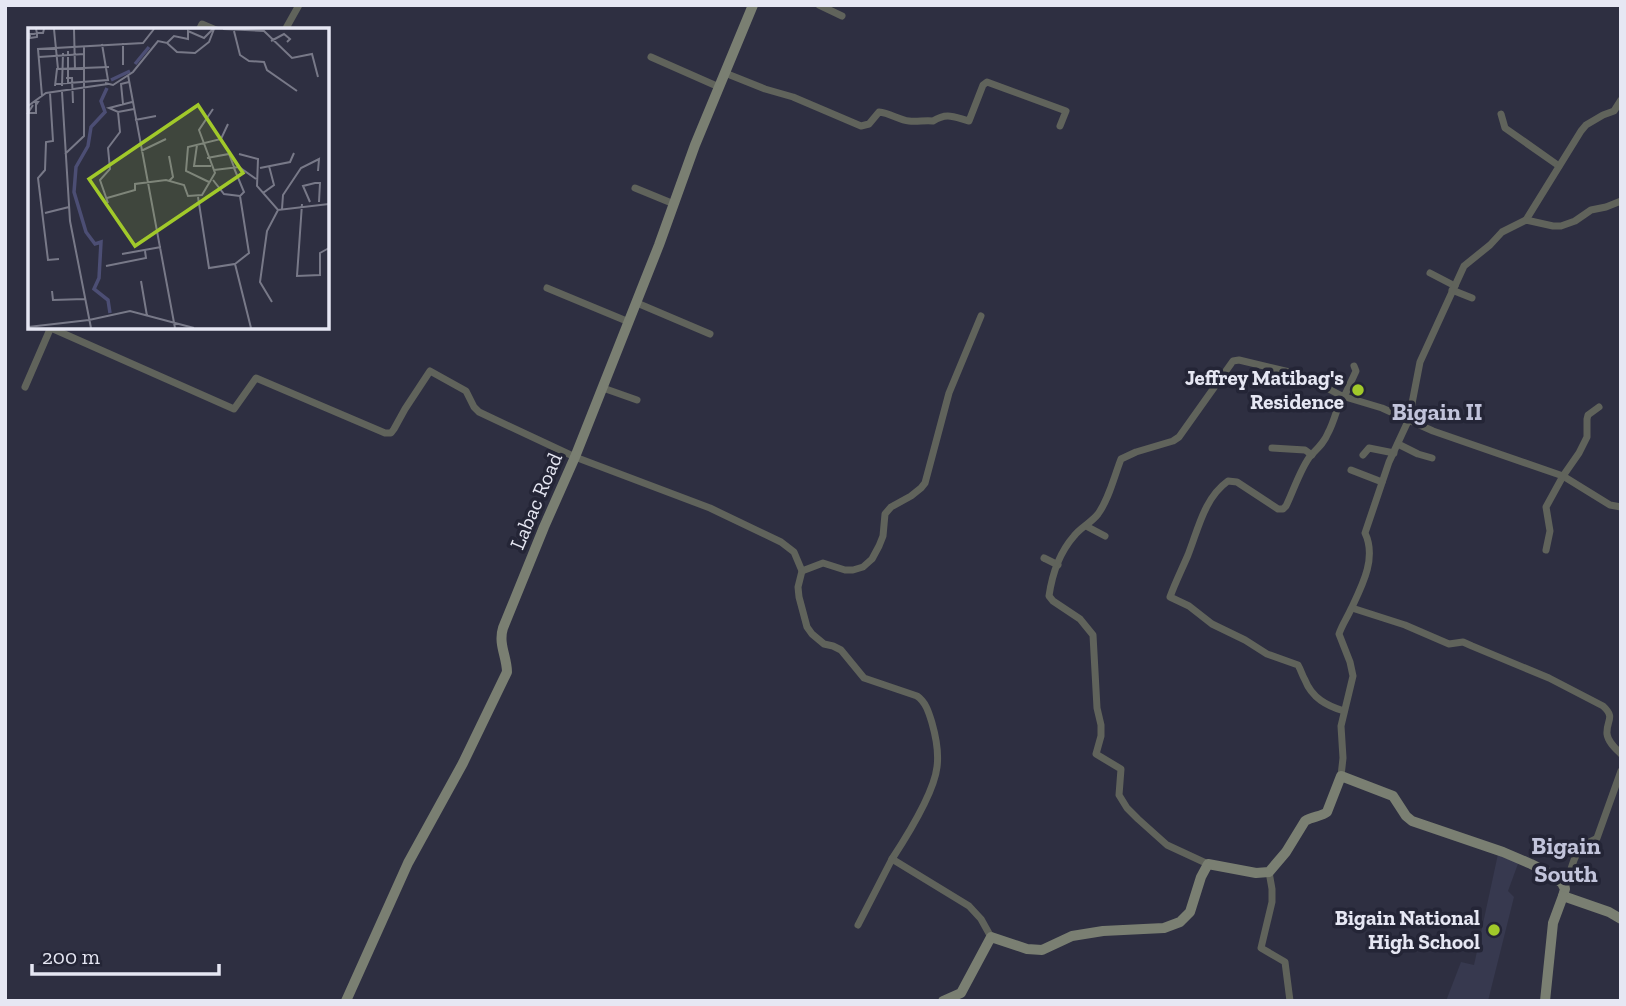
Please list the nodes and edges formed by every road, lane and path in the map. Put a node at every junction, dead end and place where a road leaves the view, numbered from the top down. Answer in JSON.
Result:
{"nodes":[{"id":1,"x":299,"y":5,"type":"edge"},
{"id":2,"x":753,"y":5,"type":"edge"},
{"id":3,"x":819,"y":5,"type":"edge"},
{"id":4,"x":842,"y":16,"type":"dead end"},
{"id":5,"x":286,"y":28,"type":"edge"},
{"id":6,"x":651,"y":57,"type":"dead end"},
{"id":7,"x":725,"y":73,"type":"junction"},
{"id":8,"x":719,"y":87,"type":"junction"},
{"id":9,"x":1621,"y":100,"type":"edge"},
{"id":10,"x":1617,"y":112,"type":"edge"},
{"id":11,"x":1502,"y":114,"type":"dead end"},
{"id":12,"x":1060,"y":126,"type":"dead end"},
{"id":13,"x":1559,"y":166,"type":"junction"},
{"id":14,"x":635,"y":188,"type":"dead end"},
{"id":15,"x":1621,"y":201,"type":"edge"},
{"id":16,"x":674,"y":204,"type":"junction"},
{"id":17,"x":1526,"y":220,"type":"junction"},
{"id":18,"x":1430,"y":273,"type":"dead end"},
{"id":19,"x":547,"y":288,"type":"dead end"},
{"id":20,"x":1453,"y":288,"type":"junction"},
{"id":21,"x":1472,"y":298,"type":"dead end"},
{"id":22,"x":637,"y":303,"type":"junction"},
{"id":23,"x":981,"y":316,"type":"dead end"},
{"id":24,"x":629,"y":322,"type":"junction"},
{"id":25,"x":51,"y":329,"type":"edge"},
{"id":26,"x":53,"y":329,"type":"edge"},
{"id":27,"x":710,"y":334,"type":"dead end"},
{"id":28,"x":1354,"y":366,"type":"dead end"},
{"id":29,"x":25,"y":387,"type":"dead end"},
{"id":30,"x":603,"y":388,"type":"junction"},
{"id":31,"x":1343,"y":396,"type":"junction"},
{"id":32,"x":637,"y":400,"type":"dead end"},
{"id":33,"x":1599,"y":407,"type":"dead end"},
{"id":34,"x":1409,"y":419,"type":"junction"},
{"id":35,"x":1398,"y":444,"type":"junction"},
{"id":36,"x":1272,"y":448,"type":"dead end"},
{"id":37,"x":1394,"y":453,"type":"junction"},
{"id":38,"x":1312,"y":455,"type":"junction"},
{"id":39,"x":1363,"y":455,"type":"dead end"},
{"id":40,"x":575,"y":457,"type":"junction"},
{"id":41,"x":1432,"y":458,"type":"dead end"},
{"id":42,"x":1351,"y":471,"type":"dead end"},
{"id":43,"x":1563,"y":475,"type":"junction"},
{"id":44,"x":1382,"y":482,"type":"junction"},
{"id":45,"x":1621,"y":507,"type":"edge"},
{"id":46,"x":1086,"y":526,"type":"junction"},
{"id":47,"x":1105,"y":536,"type":"dead end"},
{"id":48,"x":1546,"y":550,"type":"dead end"},
{"id":49,"x":1044,"y":558,"type":"dead end"},
{"id":50,"x":1058,"y":565,"type":"junction"},
{"id":51,"x":802,"y":571,"type":"junction"},
{"id":52,"x":1352,"y":608,"type":"junction"},
{"id":53,"x":1344,"y":711,"type":"junction"},
{"id":54,"x":1621,"y":754,"type":"edge"},
{"id":55,"x":1621,"y":771,"type":"edge"},
{"id":56,"x":1341,"y":776,"type":"junction"},
{"id":57,"x":892,"y":859,"type":"junction"},
{"id":58,"x":1208,"y":864,"type":"junction"},
{"id":59,"x":1269,"y":872,"type":"junction"},
{"id":60,"x":1564,"y":893,"type":"junction"},
{"id":61,"x":1621,"y":919,"type":"edge"},
{"id":62,"x":858,"y":925,"type":"dead end"},
{"id":63,"x":991,"y":937,"type":"junction"},
{"id":64,"x":346,"y":1001,"type":"edge"},
{"id":65,"x":943,"y":1001,"type":"edge"},
{"id":66,"x":1290,"y":1001,"type":"edge"},
{"id":67,"x":1545,"y":1001,"type":"edge"}],
"edges":[{"from":1,"to":5,"type":"street"},
{"from":2,"to":7,"type":"street","name":"Labac Road"},
{"from":3,"to":4,"type":"street"},
{"from":6,"to":8,"type":"street"},
{"from":7,"to":8,"type":"street","name":"Labac Road"},
{"from":7,"to":12,"type":"street"},
{"from":8,"to":16,"type":"street","name":"Labac Road"},
{"from":9,"to":10,"type":"street"},
{"from":10,"to":13,"type":"street"},
{"from":11,"to":13,"type":"street"},
{"from":13,"to":17,"type":"street"},
{"from":14,"to":16,"type":"street"},
{"from":15,"to":17,"type":"street"},
{"from":16,"to":22,"type":"street","name":"Labac Road"},
{"from":17,"to":20,"type":"street"},
{"from":18,"to":20,"type":"street"},
{"from":19,"to":24,"type":"street"},
{"from":20,"to":21,"type":"street"},
{"from":20,"to":34,"type":"street"},
{"from":22,"to":24,"type":"street","name":"Labac Road"},
{"from":22,"to":27,"type":"street"},
{"from":23,"to":51,"type":"street"},
{"from":24,"to":30,"type":"street","name":"Labac Road"},
{"from":25,"to":29,"type":"street"},
{"from":26,"to":40,"type":"street"},
{"from":28,"to":31,"type":"street"},
{"from":30,"to":32,"type":"street"},
{"from":30,"to":40,"type":"street","name":"Labac Road"},
{"from":31,"to":34,"type":"street"},
{"from":31,"to":38,"type":"street"},
{"from":31,"to":46,"type":"street"},
{"from":33,"to":43,"type":"street"},
{"from":34,"to":35,"type":"street"},
{"from":34,"to":43,"type":"street"},
{"from":35,"to":37,"type":"street"},
{"from":35,"to":41,"type":"street"},
{"from":36,"to":38,"type":"street"},
{"from":37,"to":39,"type":"street"},
{"from":37,"to":44,"type":"street"},
{"from":38,"to":53,"type":"street"},
{"from":40,"to":51,"type":"street"},
{"from":40,"to":64,"type":"street","name":"Labac Road"},
{"from":42,"to":44,"type":"street"},
{"from":43,"to":45,"type":"street"},
{"from":43,"to":48,"type":"street"},
{"from":44,"to":52,"type":"street"},
{"from":46,"to":47,"type":"street"},
{"from":46,"to":50,"type":"street"},
{"from":49,"to":50,"type":"street"},
{"from":50,"to":58,"type":"street"},
{"from":51,"to":57,"type":"street"},
{"from":52,"to":53,"type":"street"},
{"from":52,"to":54,"type":"street"},
{"from":53,"to":56,"type":"street"},
{"from":55,"to":60,"type":"street"},
{"from":56,"to":59,"type":"street"},
{"from":56,"to":60,"type":"street"},
{"from":57,"to":62,"type":"street"},
{"from":57,"to":63,"type":"street"},
{"from":58,"to":59,"type":"street"},
{"from":58,"to":63,"type":"street"},
{"from":59,"to":66,"type":"street"},
{"from":60,"to":61,"type":"street"},
{"from":60,"to":67,"type":"street"},
{"from":63,"to":65,"type":"street"}]}
